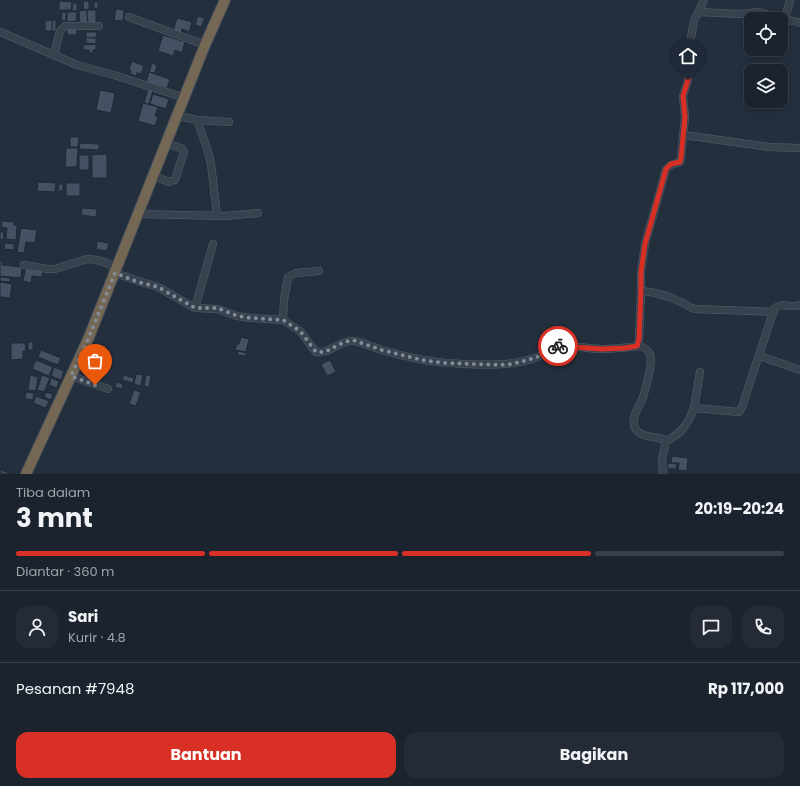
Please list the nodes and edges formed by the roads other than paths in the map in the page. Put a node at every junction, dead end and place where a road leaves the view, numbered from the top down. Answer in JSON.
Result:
{"nodes":[{"id":1,"x":225,"y":0,"type":"edge"},
{"id":2,"x":704,"y":0,"type":"edge"},
{"id":3,"x":790,"y":0,"type":"edge"},
{"id":4,"x":787,"y":12,"type":"edge"},
{"id":5,"x":698,"y":13,"type":"junction"},
{"id":6,"x":744,"y":14,"type":"edge"},
{"id":7,"x":129,"y":17,"type":"dead end"},
{"id":8,"x":788,"y":20,"type":"edge"},
{"id":9,"x":800,"y":24,"type":"edge"},
{"id":10,"x":99,"y":26,"type":"dead end"},
{"id":11,"x":0,"y":32,"type":"edge"},
{"id":12,"x":205,"y":45,"type":"junction"},
{"id":13,"x":54,"y":55,"type":"junction"},
{"id":14,"x":185,"y":98,"type":"junction"},
{"id":15,"x":177,"y":116,"type":"junction"},
{"id":16,"x":197,"y":120,"type":"junction"},
{"id":17,"x":229,"y":122,"type":"dead end"},
{"id":18,"x":684,"y":135,"type":"junction"},
{"id":19,"x":166,"y":143,"type":"junction"},
{"id":20,"x":800,"y":148,"type":"edge"},
{"id":21,"x":154,"y":176,"type":"junction"},
{"id":22,"x":258,"y":213,"type":"dead end"},
{"id":23,"x":138,"y":214,"type":"junction"},
{"id":24,"x":218,"y":215,"type":"junction"},
{"id":25,"x":213,"y":244,"type":"dead end"},
{"id":26,"x":24,"y":264,"type":"dead end"},
{"id":27,"x":116,"y":270,"type":"junction"},
{"id":28,"x":319,"y":271,"type":"dead end"},
{"id":29,"x":641,"y":291,"type":"junction"},
{"id":30,"x":800,"y":305,"type":"edge"},
{"id":31,"x":195,"y":308,"type":"junction"},
{"id":32,"x":774,"y":312,"type":"junction"},
{"id":33,"x":283,"y":320,"type":"junction"},
{"id":34,"x":637,"y":346,"type":"junction"},
{"id":35,"x":760,"y":356,"type":"junction"},
{"id":36,"x":800,"y":370,"type":"edge"},
{"id":37,"x":700,"y":372,"type":"dead end"},
{"id":38,"x":71,"y":376,"type":"junction"},
{"id":39,"x":108,"y":389,"type":"dead end"},
{"id":40,"x":694,"y":408,"type":"junction"},
{"id":41,"x":666,"y":441,"type":"junction"},
{"id":42,"x":26,"y":474,"type":"edge"},
{"id":43,"x":663,"y":474,"type":"edge"}],
"edges":[{"from":1,"to":12,"type":"highway"},
{"from":2,"to":5,"type":"street"},
{"from":3,"to":4,"type":"street"},
{"from":5,"to":6,"type":"street"},
{"from":5,"to":18,"type":"street"},
{"from":7,"to":12,"type":"street"},
{"from":8,"to":9,"type":"street"},
{"from":10,"to":13,"type":"street"},
{"from":11,"to":13,"type":"street"},
{"from":12,"to":14,"type":"highway"},
{"from":13,"to":14,"type":"street"},
{"from":14,"to":15,"type":"highway"},
{"from":15,"to":16,"type":"street"},
{"from":15,"to":19,"type":"highway"},
{"from":16,"to":17,"type":"street"},
{"from":16,"to":24,"type":"street"},
{"from":18,"to":20,"type":"street"},
{"from":18,"to":29,"type":"street"},
{"from":19,"to":21,"type":"highway"},
{"from":19,"to":21,"type":"street"},
{"from":21,"to":23,"type":"highway"},
{"from":22,"to":24,"type":"street"},
{"from":23,"to":24,"type":"street"},
{"from":23,"to":27,"type":"highway"},
{"from":25,"to":31,"type":"street"},
{"from":26,"to":27,"type":"street"},
{"from":27,"to":31,"type":"street"},
{"from":27,"to":38,"type":"highway"},
{"from":28,"to":33,"type":"street"},
{"from":29,"to":32,"type":"street"},
{"from":29,"to":34,"type":"street"},
{"from":30,"to":32,"type":"street"},
{"from":31,"to":33,"type":"street"},
{"from":32,"to":35,"type":"street"},
{"from":33,"to":34,"type":"street"},
{"from":34,"to":41,"type":"street"},
{"from":35,"to":36,"type":"street"},
{"from":35,"to":40,"type":"street"},
{"from":37,"to":40,"type":"street"},
{"from":38,"to":39,"type":"street"},
{"from":38,"to":42,"type":"highway"},
{"from":40,"to":41,"type":"street"},
{"from":41,"to":43,"type":"street"}]}
